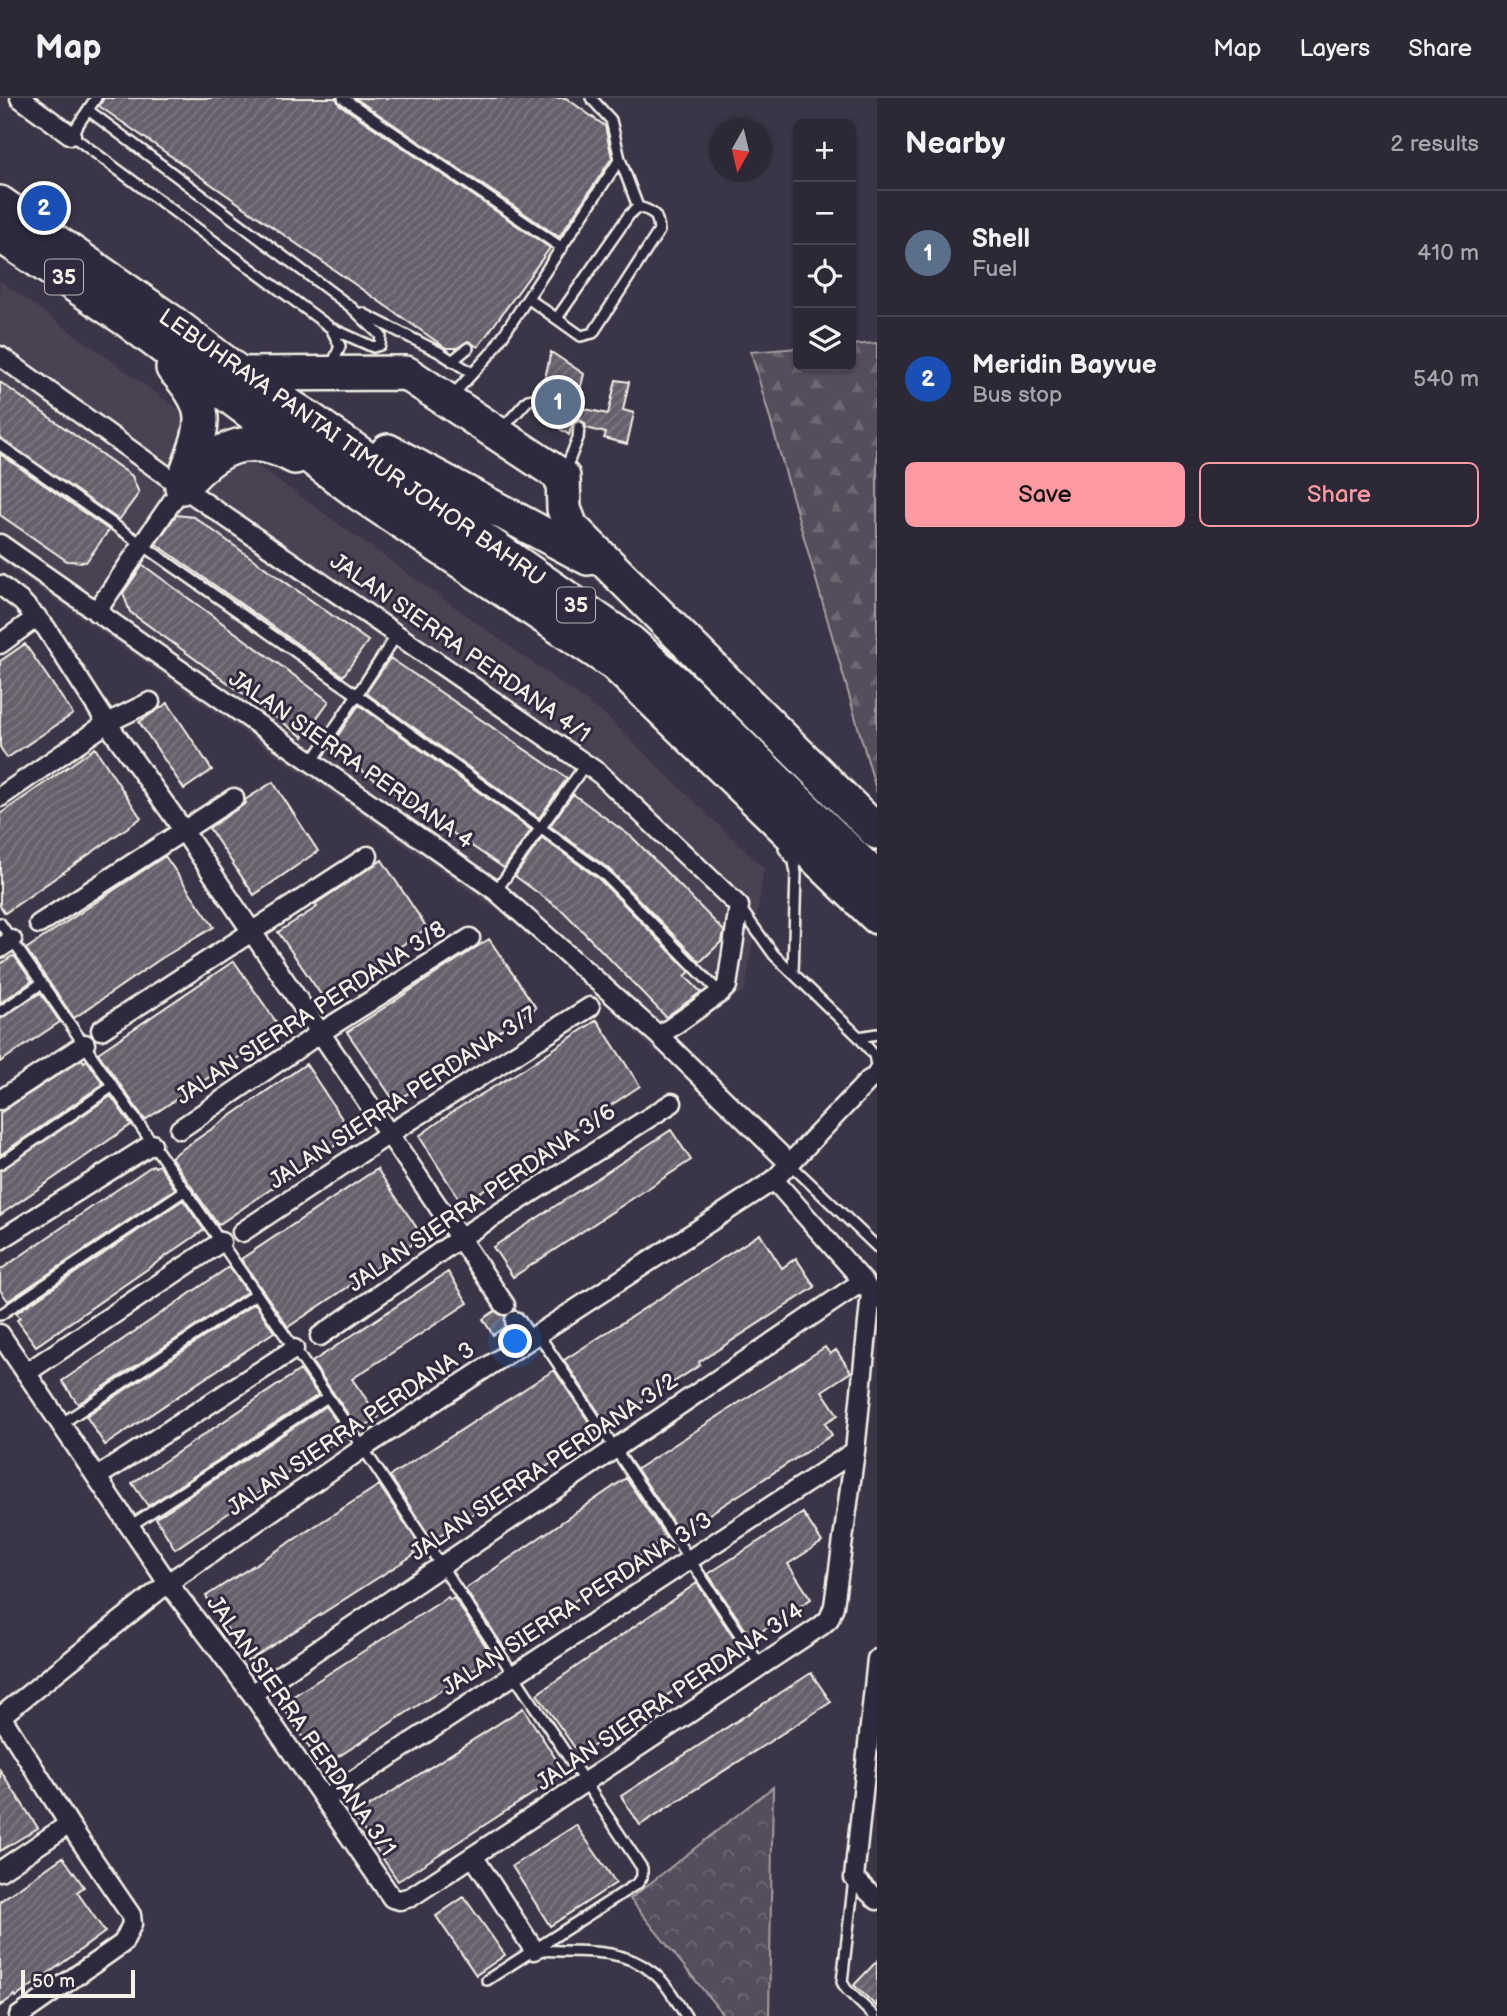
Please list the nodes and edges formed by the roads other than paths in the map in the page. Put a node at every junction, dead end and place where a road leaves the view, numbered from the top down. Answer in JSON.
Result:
{"nodes":[{"id":1,"x":96,"y":98,"type":"edge"},
{"id":2,"x":343,"y":98,"type":"edge"},
{"id":3,"x":591,"y":98,"type":"edge"},
{"id":4,"x":29,"y":101,"type":"edge"},
{"id":5,"x":88,"y":110,"type":"junction"},
{"id":6,"x":71,"y":135,"type":"junction"},
{"id":7,"x":621,"y":159,"type":"junction"},
{"id":8,"x":0,"y":203,"type":"edge"},
{"id":9,"x":638,"y":207,"type":"junction"},
{"id":10,"x":0,"y":234,"type":"edge"},
{"id":11,"x":562,"y":248,"type":"junction"},
{"id":12,"x":528,"y":299,"type":"junction"},
{"id":13,"x":351,"y":307,"type":"junction"},
{"id":14,"x":557,"y":318,"type":"junction"},
{"id":15,"x":127,"y":320,"type":"junction"},
{"id":16,"x":331,"y":328,"type":"junction"},
{"id":17,"x":468,"y":348,"type":"dead end"},
{"id":18,"x":0,"y":356,"type":"edge"},
{"id":19,"x":452,"y":361,"type":"junction"},
{"id":20,"x":327,"y":373,"type":"junction"},
{"id":21,"x":472,"y":373,"type":"junction"},
{"id":22,"x":240,"y":374,"type":"junction"},
{"id":23,"x":541,"y":398,"type":"dead end"},
{"id":24,"x":448,"y":401,"type":"junction"},
{"id":25,"x":579,"y":427,"type":"dead end"},
{"id":26,"x":498,"y":434,"type":"junction"},
{"id":27,"x":0,"y":445,"type":"edge"},
{"id":28,"x":563,"y":477,"type":"junction"},
{"id":29,"x":182,"y":486,"type":"junction"},
{"id":30,"x":360,"y":494,"type":"junction"},
{"id":31,"x":0,"y":544,"type":"edge"},
{"id":32,"x":141,"y":545,"type":"junction"},
{"id":33,"x":618,"y":575,"type":"junction"},
{"id":34,"x":0,"y":585,"type":"edge"},
{"id":35,"x":96,"y":611,"type":"junction"},
{"id":36,"x":37,"y":617,"type":"junction"},
{"id":37,"x":397,"y":635,"type":"junction"},
{"id":38,"x":0,"y":644,"type":"edge"},
{"id":39,"x":357,"y":695,"type":"junction"},
{"id":40,"x":150,"y":702,"type":"dead end"},
{"id":41,"x":107,"y":723,"type":"junction"},
{"id":42,"x":312,"y":762,"type":"junction"},
{"id":43,"x":585,"y":765,"type":"junction"},
{"id":44,"x":0,"y":797,"type":"edge"},
{"id":45,"x":234,"y":798,"type":"dead end"},
{"id":46,"x":541,"y":828,"type":"junction"},
{"id":47,"x":184,"y":831,"type":"junction"},
{"id":48,"x":877,"y":832,"type":"edge"},
{"id":49,"x":781,"y":846,"type":"dead end"},
{"id":50,"x":368,"y":856,"type":"dead end"},
{"id":51,"x":877,"y":879,"type":"edge"},
{"id":52,"x":496,"y":891,"type":"junction"},
{"id":53,"x":739,"y":906,"type":"junction"},
{"id":54,"x":877,"y":917,"type":"edge"},
{"id":55,"x":0,"y":923,"type":"edge"},
{"id":56,"x":40,"y":924,"type":"dead end"},
{"id":57,"x":252,"y":931,"type":"junction"},
{"id":58,"x":470,"y":938,"type":"dead end"},
{"id":59,"x":6,"y":944,"type":"edge"},
{"id":60,"x":793,"y":973,"type":"junction"},
{"id":61,"x":42,"y":983,"type":"junction"},
{"id":62,"x":719,"y":993,"type":"junction"},
{"id":63,"x":590,"y":1007,"type":"dead end"},
{"id":64,"x":0,"y":1013,"type":"edge"},
{"id":65,"x":101,"y":1030,"type":"dead end"},
{"id":66,"x":320,"y":1032,"type":"junction"},
{"id":67,"x":877,"y":1034,"type":"edge"},
{"id":68,"x":659,"y":1036,"type":"junction"},
{"id":69,"x":859,"y":1037,"type":"junction"},
{"id":70,"x":85,"y":1044,"type":"junction"},
{"id":71,"x":873,"y":1078,"type":"edge"},
{"id":72,"x":113,"y":1086,"type":"junction"},
{"id":73,"x":0,"y":1100,"type":"edge"},
{"id":74,"x":672,"y":1102,"type":"dead end"},
{"id":75,"x":180,"y":1129,"type":"dead end"},
{"id":76,"x":389,"y":1134,"type":"junction"},
{"id":77,"x":152,"y":1144,"type":"junction"},
{"id":78,"x":0,"y":1164,"type":"edge"},
{"id":79,"x":790,"y":1164,"type":"junction"},
{"id":80,"x":774,"y":1180,"type":"junction"},
{"id":81,"x":184,"y":1191,"type":"junction"},
{"id":82,"x":242,"y":1232,"type":"dead end"},
{"id":83,"x":460,"y":1238,"type":"junction"},
{"id":84,"x":0,"y":1240,"type":"edge"},
{"id":85,"x":221,"y":1242,"type":"junction"},
{"id":86,"x":877,"y":1247,"type":"edge"},
{"id":87,"x":863,"y":1281,"type":"junction"},
{"id":88,"x":256,"y":1294,"type":"junction"},
{"id":89,"x":505,"y":1305,"type":"dead end"},
{"id":90,"x":0,"y":1315,"type":"edge"},
{"id":91,"x":515,"y":1321,"type":"dead end"},
{"id":92,"x":0,"y":1334,"type":"edge"},
{"id":93,"x":320,"y":1336,"type":"dead end"},
{"id":94,"x":533,"y":1337,"type":"junction"},
{"id":95,"x":294,"y":1349,"type":"junction"},
{"id":96,"x":26,"y":1373,"type":"junction"},
{"id":97,"x":326,"y":1398,"type":"junction"},
{"id":98,"x":61,"y":1424,"type":"junction"},
{"id":99,"x":363,"y":1448,"type":"junction"},
{"id":100,"x":615,"y":1448,"type":"junction"},
{"id":101,"x":855,"y":1451,"type":"junction"},
{"id":102,"x":97,"y":1477,"type":"junction"},
{"id":103,"x":130,"y":1526,"type":"junction"},
{"id":104,"x":689,"y":1560,"type":"junction"},
{"id":105,"x":441,"y":1566,"type":"junction"},
{"id":106,"x":169,"y":1583,"type":"junction"},
{"id":107,"x":877,"y":1659,"type":"edge"},
{"id":108,"x":761,"y":1666,"type":"junction"},
{"id":109,"x":512,"y":1676,"type":"junction"},
{"id":110,"x":876,"y":1682,"type":"edge"},
{"id":111,"x":251,"y":1694,"type":"junction"},
{"id":112,"x":0,"y":1716,"type":"edge"},
{"id":113,"x":871,"y":1781,"type":"edge"},
{"id":114,"x":586,"y":1783,"type":"junction"},
{"id":115,"x":325,"y":1799,"type":"junction"},
{"id":116,"x":69,"y":1825,"type":"junction"},
{"id":117,"x":473,"y":1856,"type":"junction"},
{"id":118,"x":0,"y":1871,"type":"edge"},
{"id":119,"x":855,"y":1878,"type":"junction"},
{"id":120,"x":392,"y":1898,"type":"joint"},
{"id":121,"x":877,"y":1900,"type":"edge"},
{"id":122,"x":534,"y":1950,"type":"junction"},
{"id":123,"x":487,"y":1980,"type":"dead end"},
{"id":124,"x":19,"y":2016,"type":"edge"},
{"id":125,"x":686,"y":2016,"type":"edge"},
{"id":126,"x":874,"y":2016,"type":"edge"}],
"edges":[{"from":1,"to":5,"type":"lane"},
{"from":2,"to":11,"type":"lane"},
{"from":3,"to":7,"type":"lane"},
{"from":4,"to":6,"type":"street"},
{"from":5,"to":6,"type":"lane"},
{"from":5,"to":13,"type":"lane"},
{"from":6,"to":16,"type":"lane"},
{"from":7,"to":9,"type":"lane"},
{"from":7,"to":11,"type":"lane"},
{"from":8,"to":22,"type":"highway","name":"LEBUHRAYA PANTAI TIMUR JOHOR BAHRU","number":"35"},
{"from":9,"to":14,"type":"lane"},
{"from":9,"to":14,"type":"lane"},
{"from":10,"to":15,"type":"highway","name":"LEBUHRAYA PANTAI TIMUR JOHOR BAHRU","number":"35"},
{"from":11,"to":12,"type":"lane"},
{"from":12,"to":14,"type":"lane"},
{"from":12,"to":21,"type":"lane"},
{"from":13,"to":16,"type":"lane"},
{"from":13,"to":19,"type":"lane"},
{"from":15,"to":29,"type":"highway"},
{"from":15,"to":30,"type":"highway","name":"LEBUHRAYA PANTAI TIMUR JOHOR BAHRU","number":"35"},
{"from":16,"to":20,"type":"lane"},
{"from":17,"to":19,"type":"lane"},
{"from":18,"to":29,"type":"street","name":"JALAN SIERRA PERDANA 4/1"},
{"from":19,"to":21,"type":"lane"},
{"from":20,"to":22,"type":"highway"},
{"from":20,"to":24,"type":"highway"},
{"from":21,"to":24,"type":"lane"},
{"from":22,"to":33,"type":"highway"},
{"from":22,"to":51,"type":"highway","name":"LEBUHRAYA PANTAI TIMUR JOHOR BAHRU","number":"35"},
{"from":23,"to":26,"type":"lane"},
{"from":24,"to":26,"type":"highway"},
{"from":25,"to":28,"type":"lane"},
{"from":26,"to":28,"type":"highway"},
{"from":27,"to":32,"type":"lane"},
{"from":28,"to":33,"type":"highway"},
{"from":29,"to":30,"type":"highway"},
{"from":29,"to":32,"type":"street"},
{"from":29,"to":37,"type":"street","name":"JALAN SIERRA PERDANA 4/1"},
{"from":30,"to":54,"type":"highway","name":"LEBUHRAYA PANTAI TIMUR JOHOR BAHRU","number":"35"},
{"from":31,"to":35,"type":"street","name":"JALAN SIERRA PERDANA 4"},
{"from":32,"to":35,"type":"street"},
{"from":32,"to":39,"type":"lane"},
{"from":33,"to":48,"type":"highway"},
{"from":34,"to":36,"type":"street"},
{"from":35,"to":42,"type":"street","name":"JALAN SIERRA PERDANA 4"},
{"from":36,"to":38,"type":"street"},
{"from":36,"to":41,"type":"street"},
{"from":37,"to":39,"type":"lane"},
{"from":37,"to":43,"type":"street","name":"JALAN SIERRA PERDANA 4/1"},
{"from":39,"to":42,"type":"lane"},
{"from":39,"to":46,"type":"lane"},
{"from":40,"to":41,"type":"street"},
{"from":41,"to":44,"type":"street"},
{"from":41,"to":47,"type":"street"},
{"from":42,"to":52,"type":"street","name":"JALAN SIERRA PERDANA 4"},
{"from":43,"to":46,"type":"lane"},
{"from":43,"to":53,"type":"street","name":"JALAN SIERRA PERDANA 4/1"},
{"from":45,"to":47,"type":"street"},
{"from":46,"to":52,"type":"lane"},
{"from":46,"to":62,"type":"lane"},
{"from":47,"to":56,"type":"street"},
{"from":47,"to":57,"type":"street"},
{"from":49,"to":60,"type":"lane"},
{"from":50,"to":57,"type":"street"},
{"from":52,"to":68,"type":"street","name":"JALAN SIERRA PERDANA 4"},
{"from":53,"to":60,"type":"lane"},
{"from":53,"to":62,"type":"street"},
{"from":55,"to":59,"type":"lane"},
{"from":57,"to":65,"type":"street"},
{"from":57,"to":66,"type":"street"},
{"from":58,"to":66,"type":"street","name":"JALAN SIERRA PERDANA 3/8"},
{"from":59,"to":61,"type":"lane"},
{"from":60,"to":69,"type":"lane"},
{"from":61,"to":64,"type":"lane"},
{"from":61,"to":70,"type":"lane"},
{"from":62,"to":68,"type":"street"},
{"from":63,"to":76,"type":"street","name":"JALAN SIERRA PERDANA 3/7"},
{"from":66,"to":75,"type":"street","name":"JALAN SIERRA PERDANA 3/8"},
{"from":66,"to":76,"type":"street"},
{"from":67,"to":69,"type":"lane"},
{"from":68,"to":79,"type":"street","name":"JALAN SIERRA PERDANA 4"},
{"from":69,"to":71,"type":"lane"},
{"from":70,"to":72,"type":"lane"},
{"from":70,"to":73,"type":"street"},
{"from":71,"to":79,"type":"street","name":"JALAN SIERRA PERDANA 3"},
{"from":72,"to":77,"type":"lane"},
{"from":72,"to":78,"type":"lane"},
{"from":74,"to":83,"type":"street","name":"JALAN SIERRA PERDANA 3/6"},
{"from":76,"to":82,"type":"street","name":"JALAN SIERRA PERDANA 3/7"},
{"from":76,"to":83,"type":"street"},
{"from":77,"to":81,"type":"lane"},
{"from":77,"to":84,"type":"street"},
{"from":79,"to":80,"type":"street","name":"JALAN SIERRA PERDANA 3"},
{"from":79,"to":86,"type":"lane"},
{"from":80,"to":87,"type":"street"},
{"from":80,"to":94,"type":"street","name":"JALAN SIERRA PERDANA 3"},
{"from":81,"to":85,"type":"lane"},
{"from":81,"to":90,"type":"lane"},
{"from":83,"to":89,"type":"street"},
{"from":83,"to":93,"type":"street","name":"JALAN SIERRA PERDANA 3/6"},
{"from":85,"to":88,"type":"lane"},
{"from":85,"to":96,"type":"street"},
{"from":87,"to":100,"type":"street","name":"JALAN SIERRA PERDANA 3/2"},
{"from":87,"to":101,"type":"street","name":"JALAN SIERRA PERDANA 3/4"},
{"from":88,"to":95,"type":"lane"},
{"from":88,"to":98,"type":"lane"},
{"from":91,"to":94,"type":"street"},
{"from":92,"to":96,"type":"street","name":"JALAN SIERRA PERDANA 3/1"},
{"from":94,"to":99,"type":"street","name":"JALAN SIERRA PERDANA 3"},
{"from":94,"to":100,"type":"lane"},
{"from":95,"to":97,"type":"lane"},
{"from":95,"to":102,"type":"street"},
{"from":96,"to":98,"type":"street","name":"JALAN SIERRA PERDANA 3/1"},
{"from":97,"to":99,"type":"lane"},
{"from":97,"to":103,"type":"lane"},
{"from":98,"to":102,"type":"street","name":"JALAN SIERRA PERDANA 3/1"},
{"from":99,"to":105,"type":"lane"},
{"from":99,"to":106,"type":"street","name":"JALAN SIERRA PERDANA 3"},
{"from":100,"to":104,"type":"lane"},
{"from":100,"to":105,"type":"street","name":"JALAN SIERRA PERDANA 3/2"},
{"from":101,"to":104,"type":"street","name":"JALAN SIERRA PERDANA 3/3"},
{"from":101,"to":108,"type":"street","name":"JALAN SIERRA PERDANA 3/4"},
{"from":102,"to":103,"type":"street","name":"JALAN SIERRA PERDANA 3/1"},
{"from":103,"to":106,"type":"street","name":"JALAN SIERRA PERDANA 3/1"},
{"from":104,"to":108,"type":"lane"},
{"from":104,"to":109,"type":"street","name":"JALAN SIERRA PERDANA 3/3"},
{"from":105,"to":109,"type":"lane"},
{"from":105,"to":111,"type":"street","name":"JALAN SIERRA PERDANA 3/2"},
{"from":106,"to":111,"type":"street","name":"JALAN SIERRA PERDANA 3/1"},
{"from":106,"to":112,"type":"street","name":"JALAN SIERRA PERDANA 3"},
{"from":107,"to":110,"type":"street"},
{"from":108,"to":114,"type":"street","name":"JALAN SIERRA PERDANA 3/4"},
{"from":109,"to":114,"type":"lane"},
{"from":109,"to":115,"type":"street","name":"JALAN SIERRA PERDANA 3/3"},
{"from":110,"to":113,"type":"street"},
{"from":111,"to":115,"type":"street","name":"JALAN SIERRA PERDANA 3/1"},
{"from":112,"to":116,"type":"street"},
{"from":113,"to":119,"type":"street"},
{"from":114,"to":117,"type":"street","name":"JALAN SIERRA PERDANA 3/4"},
{"from":114,"to":122,"type":"lane"},
{"from":115,"to":120,"type":"street","name":"JALAN SIERRA PERDANA 3/1"},
{"from":116,"to":118,"type":"street"},
{"from":116,"to":124,"type":"street"},
{"from":117,"to":120,"type":"street","name":"JALAN SIERRA PERDANA 3/4"},
{"from":117,"to":122,"type":"street"},
{"from":119,"to":121,"type":"street"},
{"from":119,"to":126,"type":"lane"},
{"from":122,"to":123,"type":"lane"},
{"from":122,"to":125,"type":"lane"}]}
